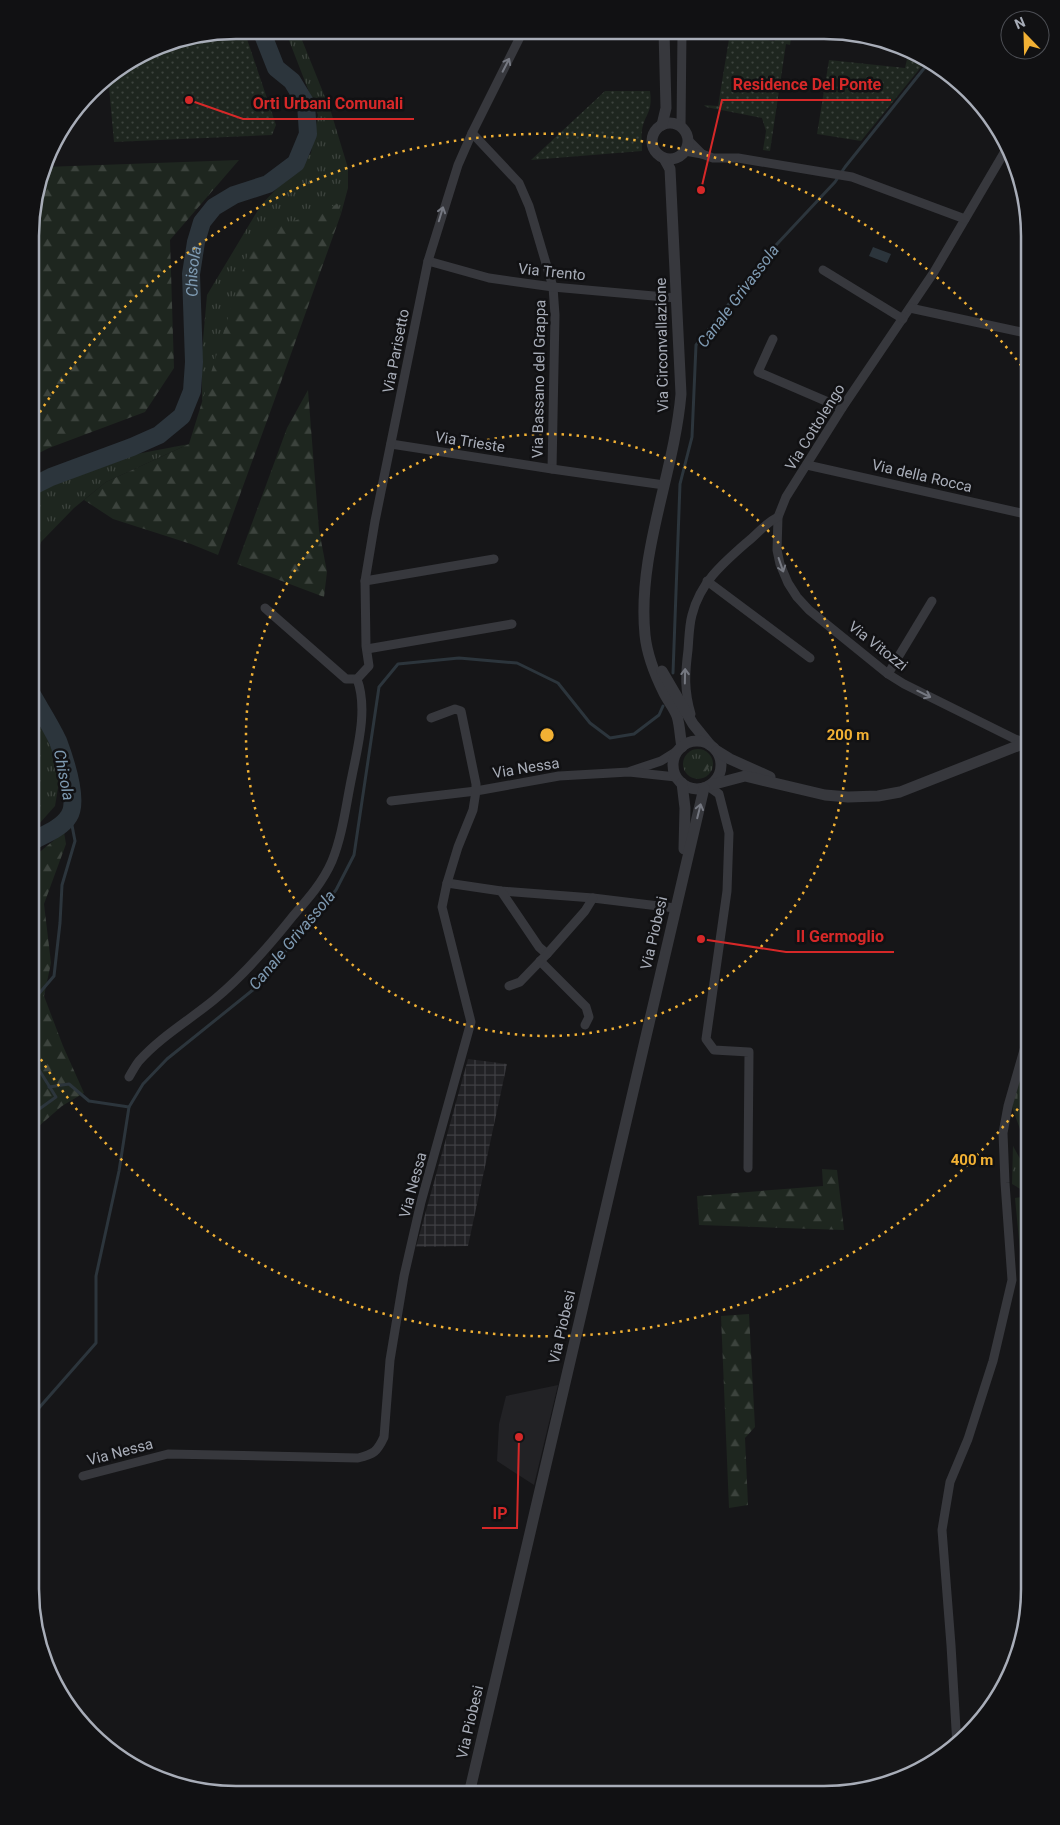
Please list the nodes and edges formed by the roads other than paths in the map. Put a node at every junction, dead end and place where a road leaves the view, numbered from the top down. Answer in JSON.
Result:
{"nodes":[{"id":1,"x":519,"y":39,"type":"edge"},
{"id":2,"x":664,"y":39,"type":"edge"},
{"id":3,"x":682,"y":39,"type":"edge"},
{"id":4,"x":672,"y":125,"type":"junction"},
{"id":5,"x":472,"y":133,"type":"junction"},
{"id":6,"x":678,"y":152,"type":"junction"},
{"id":7,"x":1003,"y":154,"type":"edge"},
{"id":8,"x":964,"y":220,"type":"junction"},
{"id":9,"x":428,"y":261,"type":"junction"},
{"id":10,"x":823,"y":270,"type":"dead end"},
{"id":11,"x":554,"y":287,"type":"junction"},
{"id":12,"x":676,"y":298,"type":"junction"},
{"id":13,"x":910,"y":308,"type":"junction"},
{"id":14,"x":902,"y":319,"type":"junction"},
{"id":15,"x":1021,"y":332,"type":"edge"},
{"id":16,"x":773,"y":339,"type":"dead end"},
{"id":17,"x":842,"y":408,"type":"junction"},
{"id":18,"x":391,"y":444,"type":"junction"},
{"id":19,"x":807,"y":464,"type":"junction"},
{"id":20,"x":552,"y":469,"type":"junction"},
{"id":21,"x":664,"y":484,"type":"junction"},
{"id":22,"x":1021,"y":513,"type":"edge"},
{"id":23,"x":778,"y":517,"type":"junction"},
{"id":24,"x":494,"y":559,"type":"dead end"},
{"id":25,"x":365,"y":581,"type":"junction"},
{"id":26,"x":707,"y":581,"type":"junction"},
{"id":27,"x":932,"y":601,"type":"dead end"},
{"id":28,"x":265,"y":608,"type":"dead end"},
{"id":29,"x":512,"y":624,"type":"dead end"},
{"id":30,"x":645,"y":636,"type":"junction"},
{"id":31,"x":366,"y":649,"type":"junction"},
{"id":32,"x":810,"y":658,"type":"dead end"},
{"id":33,"x":888,"y":674,"type":"junction"},
{"id":34,"x":357,"y":679,"type":"junction"},
{"id":35,"x":431,"y":718,"type":"dead end"},
{"id":36,"x":693,"y":724,"type":"junction"},
{"id":37,"x":1021,"y":741,"type":"edge"},
{"id":38,"x":1021,"y":746,"type":"edge"},
{"id":39,"x":713,"y":748,"type":"junction"},
{"id":40,"x":679,"y":749,"type":"junction"},
{"id":41,"x":629,"y":772,"type":"junction"},
{"id":42,"x":679,"y":780,"type":"junction"},
{"id":43,"x":780,"y":783,"type":"junction"},
{"id":44,"x":707,"y":786,"type":"junction"},
{"id":45,"x":476,"y":791,"type":"junction"},
{"id":46,"x":391,"y":801,"type":"dead end"},
{"id":47,"x":684,"y":867,"type":"junction"},
{"id":48,"x":447,"y":883,"type":"junction"},
{"id":49,"x":501,"y":891,"type":"junction"},
{"id":50,"x":593,"y":898,"type":"junction"},
{"id":51,"x":675,"y":908,"type":"junction"},
{"id":52,"x":544,"y":958,"type":"junction"},
{"id":53,"x":509,"y":986,"type":"dead end"},
{"id":54,"x":585,"y":1025,"type":"dead end"},
{"id":55,"x":1021,"y":1060,"type":"edge"},
{"id":56,"x":129,"y":1077,"type":"dead end"},
{"id":57,"x":748,"y":1168,"type":"dead end"},
{"id":58,"x":83,"y":1476,"type":"dead end"},
{"id":59,"x":956,"y":1735,"type":"edge"},
{"id":60,"x":471,"y":1786,"type":"edge"}],
"edges":[{"from":5,"to":1,"type":"street","name":"Via Parisetto","one_way":true},
{"from":2,"to":4,"type":"street"},
{"from":3,"to":4,"type":"street"},
{"from":4,"to":6,"type":"street"},
{"from":4,"to":6,"type":"street"},
{"from":9,"to":5,"type":"street","name":"Via Parisetto","one_way":true},
{"from":5,"to":11,"type":"street","name":"Via Bassano del Grappa"},
{"from":6,"to":8,"type":"street"},
{"from":6,"to":12,"type":"street","name":"Via Circonvallazione"},
{"from":7,"to":8,"type":"street","name":"Via Cottolengo"},
{"from":8,"to":13,"type":"street","name":"Via Cottolengo"},
{"from":9,"to":11,"type":"street","name":"Via Trento"},
{"from":9,"to":18,"type":"street","name":"Via Parisetto"},
{"from":10,"to":14,"type":"street"},
{"from":11,"to":12,"type":"street","name":"Via Trento"},
{"from":11,"to":20,"type":"street","name":"Via Bassano del Grappa"},
{"from":12,"to":21,"type":"street","name":"Via Circonvallazione"},
{"from":13,"to":14,"type":"street","name":"Via Cottolengo"},
{"from":13,"to":15,"type":"street"},
{"from":14,"to":17,"type":"street","name":"Via Cottolengo"},
{"from":16,"to":17,"type":"street"},
{"from":17,"to":19,"type":"street","name":"Via Cottolengo"},
{"from":18,"to":20,"type":"street","name":"Via Trieste"},
{"from":18,"to":25,"type":"street","name":"Via Parisetto"},
{"from":19,"to":22,"type":"street","name":"Via della Rocca"},
{"from":19,"to":23,"type":"street","name":"Via Cottolengo"},
{"from":20,"to":21,"type":"street","name":"Via Trieste"},
{"from":21,"to":30,"type":"street","name":"Via Circonvallazione"},
{"from":23,"to":26,"type":"street"},
{"from":23,"to":33,"type":"street","name":"Via Vitozzi","one_way":true},
{"from":24,"to":25,"type":"street"},
{"from":25,"to":31,"type":"street","name":"Via Parisetto"},
{"from":26,"to":32,"type":"street"},
{"from":36,"to":26,"type":"street","one_way":true},
{"from":27,"to":33,"type":"street"},
{"from":28,"to":34,"type":"street"},
{"from":29,"to":31,"type":"street"},
{"from":30,"to":36,"type":"street","name":"Via Circonvallazione"},
{"from":30,"to":40,"type":"street","name":"Via Circonvallazione"},
{"from":31,"to":34,"type":"street","name":"Via Parisetto"},
{"from":33,"to":37,"type":"street","name":"Via Vitozzi","one_way":true},
{"from":34,"to":56,"type":"street"},
{"from":35,"to":45,"type":"street"},
{"from":36,"to":39,"type":"street","name":"Via Circonvallazione"},
{"from":38,"to":43,"type":"street"},
{"from":39,"to":40,"type":"street"},
{"from":39,"to":43,"type":"street"},
{"from":39,"to":44,"type":"street"},
{"from":40,"to":41,"type":"street"},
{"from":40,"to":42,"type":"street"},
{"from":41,"to":42,"type":"street"},
{"from":41,"to":45,"type":"street","name":"Via Nessa"},
{"from":42,"to":44,"type":"street"},
{"from":42,"to":47,"type":"street","name":"Via Piobesi"},
{"from":43,"to":44,"type":"street"},
{"from":47,"to":44,"type":"street","name":"Via Piobesi","one_way":true},
{"from":44,"to":57,"type":"street"},
{"from":45,"to":46,"type":"street"},
{"from":45,"to":48,"type":"street","name":"Via Nessa"},
{"from":47,"to":51,"type":"street","name":"Via Piobesi"},
{"from":48,"to":49,"type":"street"},
{"from":48,"to":58,"type":"street","name":"Via Nessa"},
{"from":49,"to":50,"type":"street"},
{"from":49,"to":52,"type":"street"},
{"from":50,"to":51,"type":"street"},
{"from":50,"to":52,"type":"street"},
{"from":51,"to":60,"type":"street","name":"Via Piobesi"},
{"from":52,"to":53,"type":"street"},
{"from":52,"to":54,"type":"street"},
{"from":55,"to":59,"type":"street"}]}
